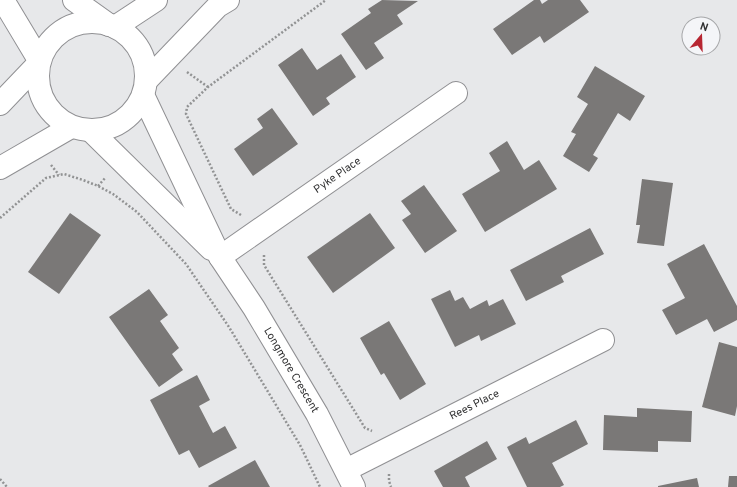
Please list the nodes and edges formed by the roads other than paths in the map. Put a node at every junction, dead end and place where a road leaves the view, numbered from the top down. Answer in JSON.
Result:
{"nodes":[{"id":1,"x":3,"y":0,"type":"edge"},
{"id":2,"x":74,"y":0,"type":"edge"},
{"id":3,"x":156,"y":0,"type":"edge"},
{"id":4,"x":228,"y":0,"type":"edge"},
{"id":5,"x":112,"y":26,"type":"junction"},
{"id":6,"x":39,"y":62,"type":"junction"},
{"id":7,"x":145,"y":88,"type":"junction"},
{"id":8,"x":456,"y":93,"type":"dead end"},
{"id":9,"x":0,"y":104,"type":"edge"},
{"id":10,"x":81,"y":129,"type":"junction"},
{"id":11,"x":0,"y":168,"type":"edge"},
{"id":12,"x":220,"y":257,"type":"junction"},
{"id":13,"x":603,"y":340,"type":"dead end"},
{"id":14,"x":350,"y":478,"type":"edge"}],
"edges":[{"from":1,"to":6,"type":"street"},
{"from":2,"to":5,"type":"street"},
{"from":3,"to":5,"type":"street"},
{"from":4,"to":7,"type":"street"},
{"from":5,"to":6,"type":"street"},
{"from":5,"to":7,"type":"street"},
{"from":6,"to":9,"type":"street"},
{"from":6,"to":10,"type":"street"},
{"from":7,"to":10,"type":"street"},
{"from":7,"to":12,"type":"street","name":"Longmore Crescent"},
{"from":8,"to":12,"type":"street","name":"Pyke Place"},
{"from":10,"to":11,"type":"street"},
{"from":10,"to":12,"type":"street","name":"Longmore Crescent"},
{"from":12,"to":14,"type":"street","name":"Longmore Crescent"},
{"from":13,"to":14,"type":"street","name":"Rees Place"}]}
